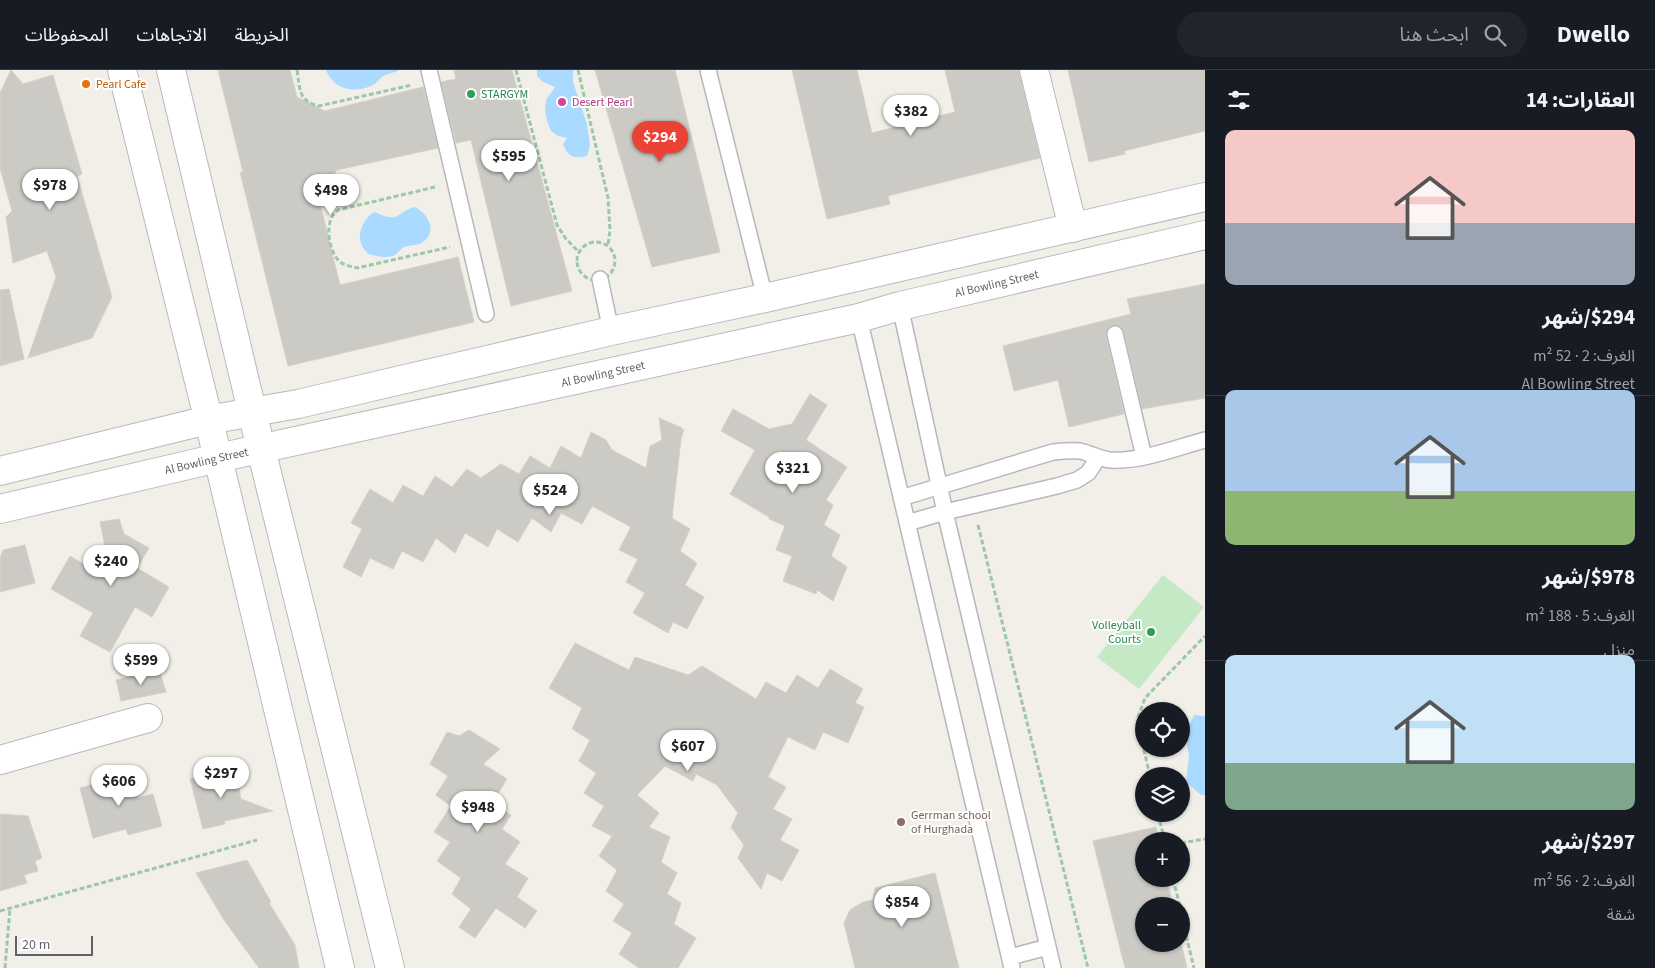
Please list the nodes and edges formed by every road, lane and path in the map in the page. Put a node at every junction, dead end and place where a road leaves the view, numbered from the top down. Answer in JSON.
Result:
{"nodes":[{"id":1,"x":122,"y":70,"type":"edge"},
{"id":2,"x":171,"y":70,"type":"edge"},
{"id":3,"x":297,"y":70,"type":"edge"},
{"id":4,"x":516,"y":70,"type":"edge"},
{"id":5,"x":578,"y":70,"type":"edge"},
{"id":6,"x":708,"y":70,"type":"edge"},
{"id":7,"x":1034,"y":70,"type":"edge"},
{"id":8,"x":430,"y":75,"type":"edge"},
{"id":9,"x":455,"y":182,"type":"junction"},
{"id":10,"x":1205,"y":197,"type":"edge"},
{"id":11,"x":1073,"y":228,"type":"junction"},
{"id":12,"x":1205,"y":234,"type":"edge"},
{"id":13,"x":470,"y":243,"type":"junction"},
{"id":14,"x":608,"y":245,"type":"dead end"},
{"id":15,"x":579,"y":252,"type":"dead end"},
{"id":16,"x":891,"y":268,"type":"junction"},
{"id":17,"x":600,"y":279,"type":"dead end"},
{"id":18,"x":850,"y":279,"type":"junction"},
{"id":19,"x":765,"y":298,"type":"junction"},
{"id":20,"x":900,"y":306,"type":"junction"},
{"id":21,"x":486,"y":314,"type":"dead end"},
{"id":22,"x":859,"y":318,"type":"junction"},
{"id":23,"x":611,"y":331,"type":"junction"},
{"id":24,"x":1115,"y":334,"type":"dead end"},
{"id":25,"x":252,"y":412,"type":"junction"},
{"id":26,"x":208,"y":420,"type":"junction"},
{"id":27,"x":1205,"y":440,"type":"edge"},
{"id":28,"x":261,"y":449,"type":"junction"},
{"id":29,"x":1144,"y":457,"type":"junction"},
{"id":30,"x":218,"y":458,"type":"junction"},
{"id":31,"x":1098,"y":458,"type":"junction"},
{"id":32,"x":0,"y":471,"type":"edge"},
{"id":33,"x":940,"y":488,"type":"junction"},
{"id":34,"x":901,"y":498,"type":"junction"},
{"id":35,"x":973,"y":505,"type":"junction"},
{"id":36,"x":0,"y":509,"type":"edge"},
{"id":37,"x":945,"y":512,"type":"junction"},
{"id":38,"x":907,"y":523,"type":"junction"},
{"id":39,"x":1205,"y":636,"type":"edge"},
{"id":40,"x":148,"y":718,"type":"dead end"},
{"id":41,"x":0,"y":760,"type":"edge"},
{"id":42,"x":1148,"y":767,"type":"edge"},
{"id":43,"x":1205,"y":839,"type":"edge"},
{"id":44,"x":257,"y":840,"type":"dead end"},
{"id":45,"x":1190,"y":842,"type":"edge"},
{"id":46,"x":10,"y":908,"type":"junction"},
{"id":47,"x":0,"y":911,"type":"edge"},
{"id":48,"x":1048,"y":948,"type":"junction"},
{"id":49,"x":1190,"y":951,"type":"edge"},
{"id":50,"x":1011,"y":963,"type":"edge"},
{"id":51,"x":5,"y":968,"type":"edge"},
{"id":52,"x":340,"y":968,"type":"edge"},
{"id":53,"x":390,"y":968,"type":"edge"},
{"id":54,"x":1053,"y":968,"type":"edge"},
{"id":55,"x":1088,"y":968,"type":"edge"},
{"id":56,"x":1194,"y":968,"type":"edge"}],
"edges":[{"from":1,"to":26,"type":"street"},
{"from":2,"to":25,"type":"street"},
{"from":3,"to":8,"type":"path"},
{"from":4,"to":15,"type":"path"},
{"from":5,"to":14,"type":"path"},
{"from":6,"to":19,"type":"lane"},
{"from":7,"to":11,"type":"street"},
{"from":8,"to":9,"type":"lane"},
{"from":9,"to":13,"type":"lane"},
{"from":9,"to":13,"type":"path"},
{"from":10,"to":11,"type":"street"},
{"from":11,"to":16,"type":"street"},
{"from":12,"to":20,"type":"street","name":"Al Bowling Street"},
{"from":13,"to":21,"type":"lane"},
{"from":16,"to":18,"type":"street"},
{"from":16,"to":20,"type":"street"},
{"from":17,"to":23,"type":"lane"},
{"from":18,"to":19,"type":"street"},
{"from":18,"to":22,"type":"street"},
{"from":19,"to":23,"type":"street"},
{"from":20,"to":22,"type":"street","name":"Al Bowling Street"},
{"from":20,"to":33,"type":"lane"},
{"from":22,"to":28,"type":"street","name":"Al Bowling Street"},
{"from":22,"to":34,"type":"lane"},
{"from":23,"to":25,"type":"street"},
{"from":24,"to":29,"type":"lane"},
{"from":25,"to":26,"type":"street"},
{"from":25,"to":28,"type":"street"},
{"from":26,"to":30,"type":"street"},
{"from":26,"to":32,"type":"street"},
{"from":27,"to":29,"type":"lane"},
{"from":28,"to":30,"type":"street","name":"Al Bowling Street"},
{"from":28,"to":53,"type":"street"},
{"from":29,"to":31,"type":"lane"},
{"from":30,"to":36,"type":"street","name":"Al Bowling Street"},
{"from":30,"to":52,"type":"street"},
{"from":31,"to":33,"type":"lane"},
{"from":31,"to":35,"type":"lane"},
{"from":33,"to":34,"type":"lane"},
{"from":33,"to":37,"type":"lane"},
{"from":34,"to":38,"type":"lane"},
{"from":35,"to":37,"type":"lane"},
{"from":35,"to":55,"type":"path"},
{"from":37,"to":38,"type":"lane"},
{"from":37,"to":48,"type":"lane"},
{"from":38,"to":50,"type":"lane"},
{"from":39,"to":42,"type":"path"},
{"from":40,"to":41,"type":"street"},
{"from":43,"to":45,"type":"path"},
{"from":44,"to":46,"type":"path"},
{"from":46,"to":47,"type":"path"},
{"from":46,"to":51,"type":"path"},
{"from":48,"to":50,"type":"lane"},
{"from":48,"to":54,"type":"lane"},
{"from":49,"to":56,"type":"path"}]}
